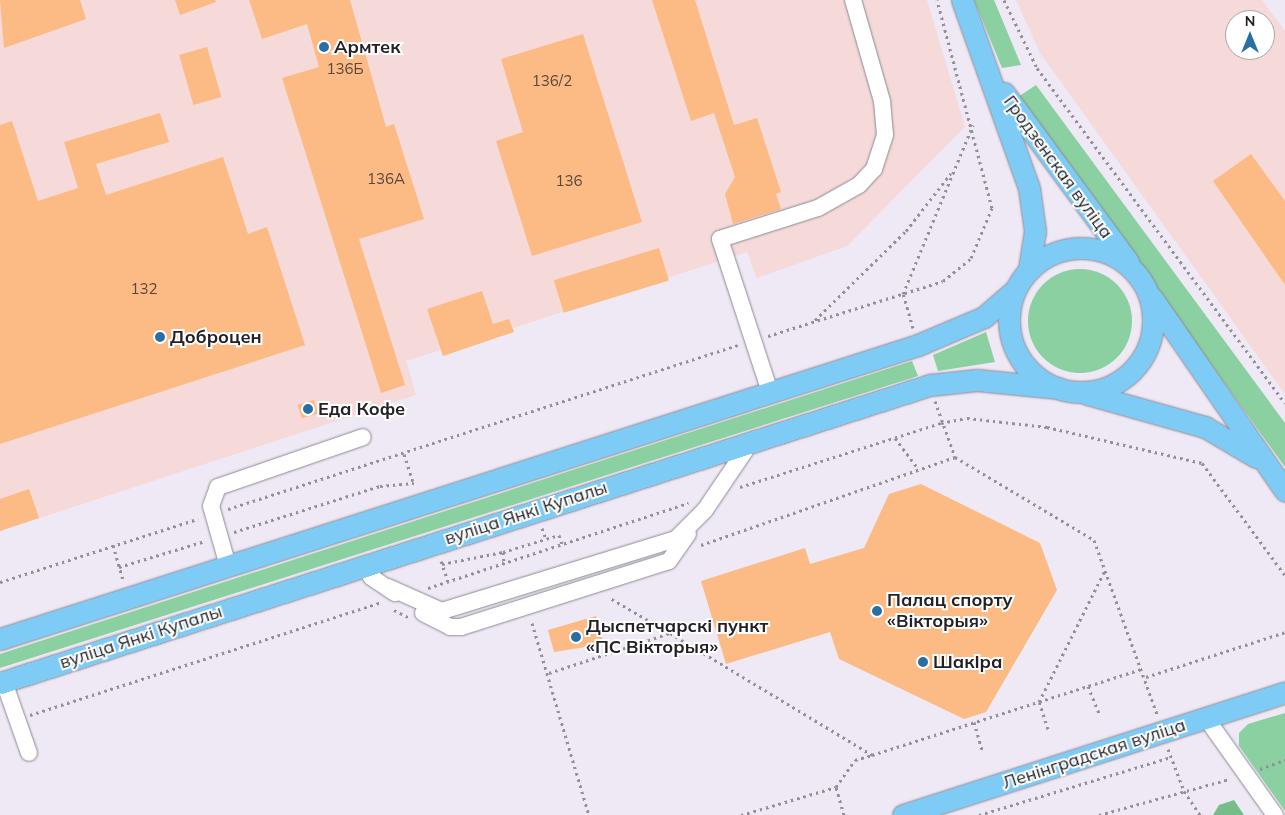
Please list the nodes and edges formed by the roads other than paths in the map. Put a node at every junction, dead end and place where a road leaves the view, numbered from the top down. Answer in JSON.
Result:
{"nodes":[{"id":1,"x":853,"y":0,"type":"edge"},
{"id":2,"x":962,"y":0,"type":"edge"},
{"id":3,"x":984,"y":60,"type":"junction"},
{"id":4,"x":1029,"y":270,"type":"junction"},
{"id":5,"x":1135,"y":272,"type":"junction"},
{"id":6,"x":1015,"y":290,"type":"junction"},
{"id":7,"x":1148,"y":292,"type":"junction"},
{"id":8,"x":1058,"y":388,"type":"junction"},
{"id":9,"x":770,"y":392,"type":"junction"},
{"id":10,"x":1082,"y":392,"type":"junction"},
{"id":11,"x":363,"y":437,"type":"dead end"},
{"id":12,"x":751,"y":442,"type":"junction"},
{"id":13,"x":1267,"y":466,"type":"junction"},
{"id":14,"x":1285,"y":491,"type":"edge"},
{"id":15,"x":365,"y":565,"type":"junction"},
{"id":16,"x":228,"y":566,"type":"junction"},
{"id":17,"x":0,"y":639,"type":"edge"},
{"id":18,"x":2,"y":682,"type":"edge"},
{"id":19,"x":1285,"y":692,"type":"edge"},
{"id":20,"x":1206,"y":718,"type":"junction"},
{"id":21,"x":29,"y":753,"type":"dead end"},
{"id":22,"x":902,"y":815,"type":"edge"},
{"id":23,"x":1274,"y":815,"type":"edge"}],
"edges":[{"from":1,"to":9,"type":"street"},
{"from":2,"to":3,"type":"main road","name":"Гродзенская вуліца"},
{"from":3,"to":4,"type":"main road","name":"Гродзенская вуліца"},
{"from":3,"to":5,"type":"main road","name":"Гродзенская вуліца"},
{"from":4,"to":5,"type":"main road"},
{"from":4,"to":6,"type":"main road"},
{"from":5,"to":7,"type":"main road"},
{"from":6,"to":8,"type":"main road"},
{"from":6,"to":9,"type":"main road"},
{"from":7,"to":10,"type":"main road"},
{"from":7,"to":13,"type":"main road"},
{"from":8,"to":10,"type":"main road"},
{"from":8,"to":12,"type":"main road","name":"вуліца Янкі Купалы"},
{"from":9,"to":16,"type":"main road"},
{"from":10,"to":13,"type":"main road"},
{"from":11,"to":16,"type":"street"},
{"from":12,"to":15,"type":"main road","name":"вуліца Янкі Купалы"},
{"from":12,"to":15,"type":"street"},
{"from":13,"to":14,"type":"main road"},
{"from":15,"to":18,"type":"main road","name":"вуліца Янкі Купалы"},
{"from":16,"to":17,"type":"main road"},
{"from":18,"to":21,"type":"street"},
{"from":19,"to":20,"type":"main road","name":"Ленінградская вуліца"},
{"from":20,"to":22,"type":"main road","name":"Ленінградская вуліца"},
{"from":20,"to":23,"type":"street"}]}
